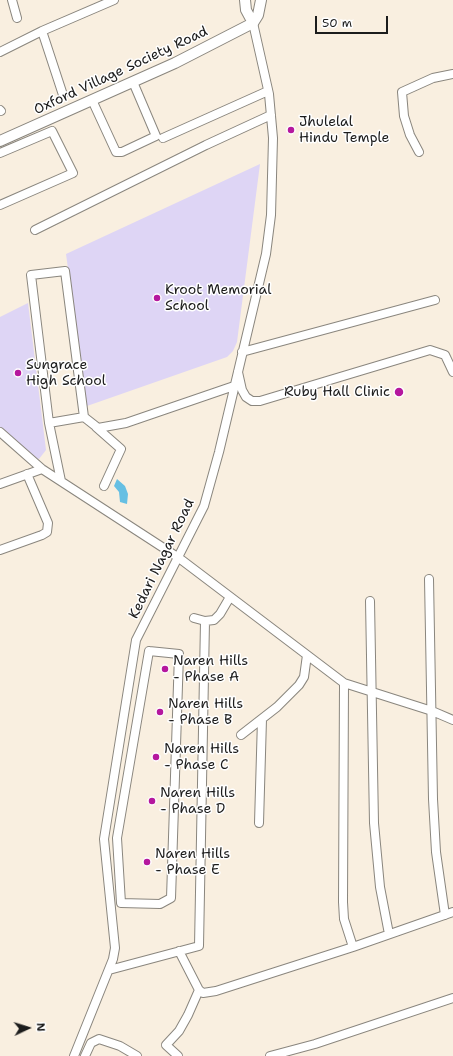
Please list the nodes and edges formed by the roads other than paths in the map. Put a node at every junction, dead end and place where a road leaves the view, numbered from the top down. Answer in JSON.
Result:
{"nodes":[{"id":1,"x":12,"y":0,"type":"edge"},
{"id":2,"x":114,"y":0,"type":"edge"},
{"id":3,"x":245,"y":0,"type":"edge"},
{"id":4,"x":261,"y":0,"type":"edge"},
{"id":5,"x":17,"y":18,"type":"dead end"},
{"id":6,"x":253,"y":23,"type":"junction"},
{"id":7,"x":42,"y":31,"type":"junction"},
{"id":8,"x":0,"y":52,"type":"edge"},
{"id":9,"x":453,"y":74,"type":"edge"},
{"id":10,"x":133,"y":82,"type":"junction"},
{"id":11,"x":268,"y":91,"type":"junction"},
{"id":12,"x":63,"y":95,"type":"dead end"},
{"id":13,"x":92,"y":100,"type":"junction"},
{"id":14,"x":271,"y":115,"type":"junction"},
{"id":15,"x":47,"y":120,"type":"junction"},
{"id":16,"x":52,"y":131,"type":"junction"},
{"id":17,"x":163,"y":138,"type":"dead end"},
{"id":18,"x":0,"y":141,"type":"edge"},
{"id":19,"x":419,"y":152,"type":"dead end"},
{"id":20,"x":0,"y":153,"type":"edge"},
{"id":21,"x":0,"y":205,"type":"edge"},
{"id":22,"x":35,"y":230,"type":"dead end"},
{"id":23,"x":435,"y":300,"type":"dead end"},
{"id":24,"x":242,"y":352,"type":"junction"},
{"id":25,"x":238,"y":370,"type":"junction"},
{"id":26,"x":453,"y":372,"type":"edge"},
{"id":27,"x":234,"y":386,"type":"junction"},
{"id":28,"x":84,"y":417,"type":"junction"},
{"id":29,"x":49,"y":423,"type":"junction"},
{"id":30,"x":94,"y":425,"type":"junction"},
{"id":31,"x":0,"y":432,"type":"edge"},
{"id":32,"x":42,"y":469,"type":"junction"},
{"id":33,"x":27,"y":474,"type":"junction"},
{"id":34,"x":61,"y":481,"type":"junction"},
{"id":35,"x":0,"y":484,"type":"edge"},
{"id":36,"x":104,"y":486,"type":"dead end"},
{"id":37,"x":0,"y":550,"type":"edge"},
{"id":38,"x":178,"y":558,"type":"junction"},
{"id":39,"x":428,"y":579,"type":"dead end"},
{"id":40,"x":230,"y":597,"type":"junction"},
{"id":41,"x":370,"y":601,"type":"dead end"},
{"id":42,"x":194,"y":618,"type":"dead end"},
{"id":43,"x":204,"y":621,"type":"junction"},
{"id":44,"x":307,"y":655,"type":"junction"},
{"id":45,"x":344,"y":683,"type":"junction"},
{"id":46,"x":371,"y":692,"type":"junction"},
{"id":47,"x":432,"y":711,"type":"junction"},
{"id":48,"x":262,"y":719,"type":"junction"},
{"id":49,"x":453,"y":720,"type":"edge"},
{"id":50,"x":122,"y":730,"type":"junction"},
{"id":51,"x":136,"y":732,"type":"junction"},
{"id":52,"x":241,"y":735,"type":"dead end"},
{"id":53,"x":259,"y":823,"type":"dead end"},
{"id":54,"x":449,"y":913,"type":"edge"},
{"id":55,"x":389,"y":934,"type":"junction"},
{"id":56,"x":353,"y":947,"type":"junction"},
{"id":57,"x":179,"y":951,"type":"junction"},
{"id":58,"x":109,"y":970,"type":"junction"},
{"id":59,"x":199,"y":990,"type":"junction"},
{"id":60,"x":453,"y":998,"type":"edge"},
{"id":61,"x":74,"y":1056,"type":"edge"},
{"id":62,"x":85,"y":1056,"type":"edge"},
{"id":63,"x":137,"y":1056,"type":"edge"},
{"id":64,"x":178,"y":1056,"type":"edge"},
{"id":65,"x":270,"y":1056,"type":"edge"}],
"edges":[{"from":1,"to":5,"type":"street"},
{"from":2,"to":7,"type":"street"},
{"from":3,"to":6,"type":"street"},
{"from":4,"to":6,"type":"street"},
{"from":6,"to":10,"type":"street","name":"Oxford Village Society Road"},
{"from":6,"to":11,"type":"street","name":"Kedari Nagar Road"},
{"from":7,"to":8,"type":"street"},
{"from":7,"to":12,"type":"street"},
{"from":9,"to":19,"type":"street"},
{"from":10,"to":13,"type":"street","name":"Oxford Village Society Road"},
{"from":10,"to":13,"type":"street"},
{"from":11,"to":14,"type":"street","name":"Kedari Nagar Road"},
{"from":11,"to":17,"type":"street"},
{"from":13,"to":15,"type":"street","name":"Oxford Village Society Road"},
{"from":14,"to":22,"type":"street"},
{"from":14,"to":24,"type":"street","name":"Kedari Nagar Road"},
{"from":15,"to":16,"type":"street"},
{"from":15,"to":18,"type":"street","name":"Oxford Village Society Road"},
{"from":16,"to":20,"type":"street"},
{"from":16,"to":21,"type":"street"},
{"from":23,"to":24,"type":"street"},
{"from":24,"to":25,"type":"street","name":"Kedari Nagar Road"},
{"from":25,"to":26,"type":"street"},
{"from":25,"to":27,"type":"street","name":"Kedari Nagar Road"},
{"from":27,"to":30,"type":"street"},
{"from":27,"to":38,"type":"street","name":"Kedari Nagar Road"},
{"from":28,"to":29,"type":"street"},
{"from":28,"to":29,"type":"street"},
{"from":28,"to":30,"type":"street"},
{"from":29,"to":34,"type":"street"},
{"from":30,"to":36,"type":"street"},
{"from":31,"to":32,"type":"street"},
{"from":32,"to":33,"type":"street"},
{"from":32,"to":34,"type":"street"},
{"from":33,"to":35,"type":"street"},
{"from":33,"to":37,"type":"street"},
{"from":34,"to":38,"type":"street"},
{"from":38,"to":40,"type":"street"},
{"from":38,"to":50,"type":"street","name":"Kedari Nagar Road"},
{"from":39,"to":47,"type":"street"},
{"from":40,"to":43,"type":"street"},
{"from":40,"to":44,"type":"street"},
{"from":41,"to":46,"type":"street"},
{"from":42,"to":43,"type":"street"},
{"from":43,"to":57,"type":"street"},
{"from":44,"to":45,"type":"street"},
{"from":44,"to":48,"type":"street"},
{"from":45,"to":46,"type":"street"},
{"from":45,"to":56,"type":"street"},
{"from":46,"to":47,"type":"street"},
{"from":46,"to":55,"type":"street"},
{"from":47,"to":49,"type":"street"},
{"from":47,"to":54,"type":"street"},
{"from":48,"to":52,"type":"street"},
{"from":48,"to":53,"type":"street"},
{"from":50,"to":51,"type":"street"},
{"from":50,"to":58,"type":"street","name":"Kedari Nagar Road"},
{"from":51,"to":51,"type":"street"},
{"from":54,"to":55,"type":"street"},
{"from":55,"to":56,"type":"street"},
{"from":56,"to":59,"type":"street"},
{"from":57,"to":58,"type":"street"},
{"from":57,"to":59,"type":"street"},
{"from":58,"to":61,"type":"street","name":"Kedari Nagar Road"},
{"from":59,"to":64,"type":"street"},
{"from":60,"to":65,"type":"street"},
{"from":62,"to":63,"type":"street"}]}
